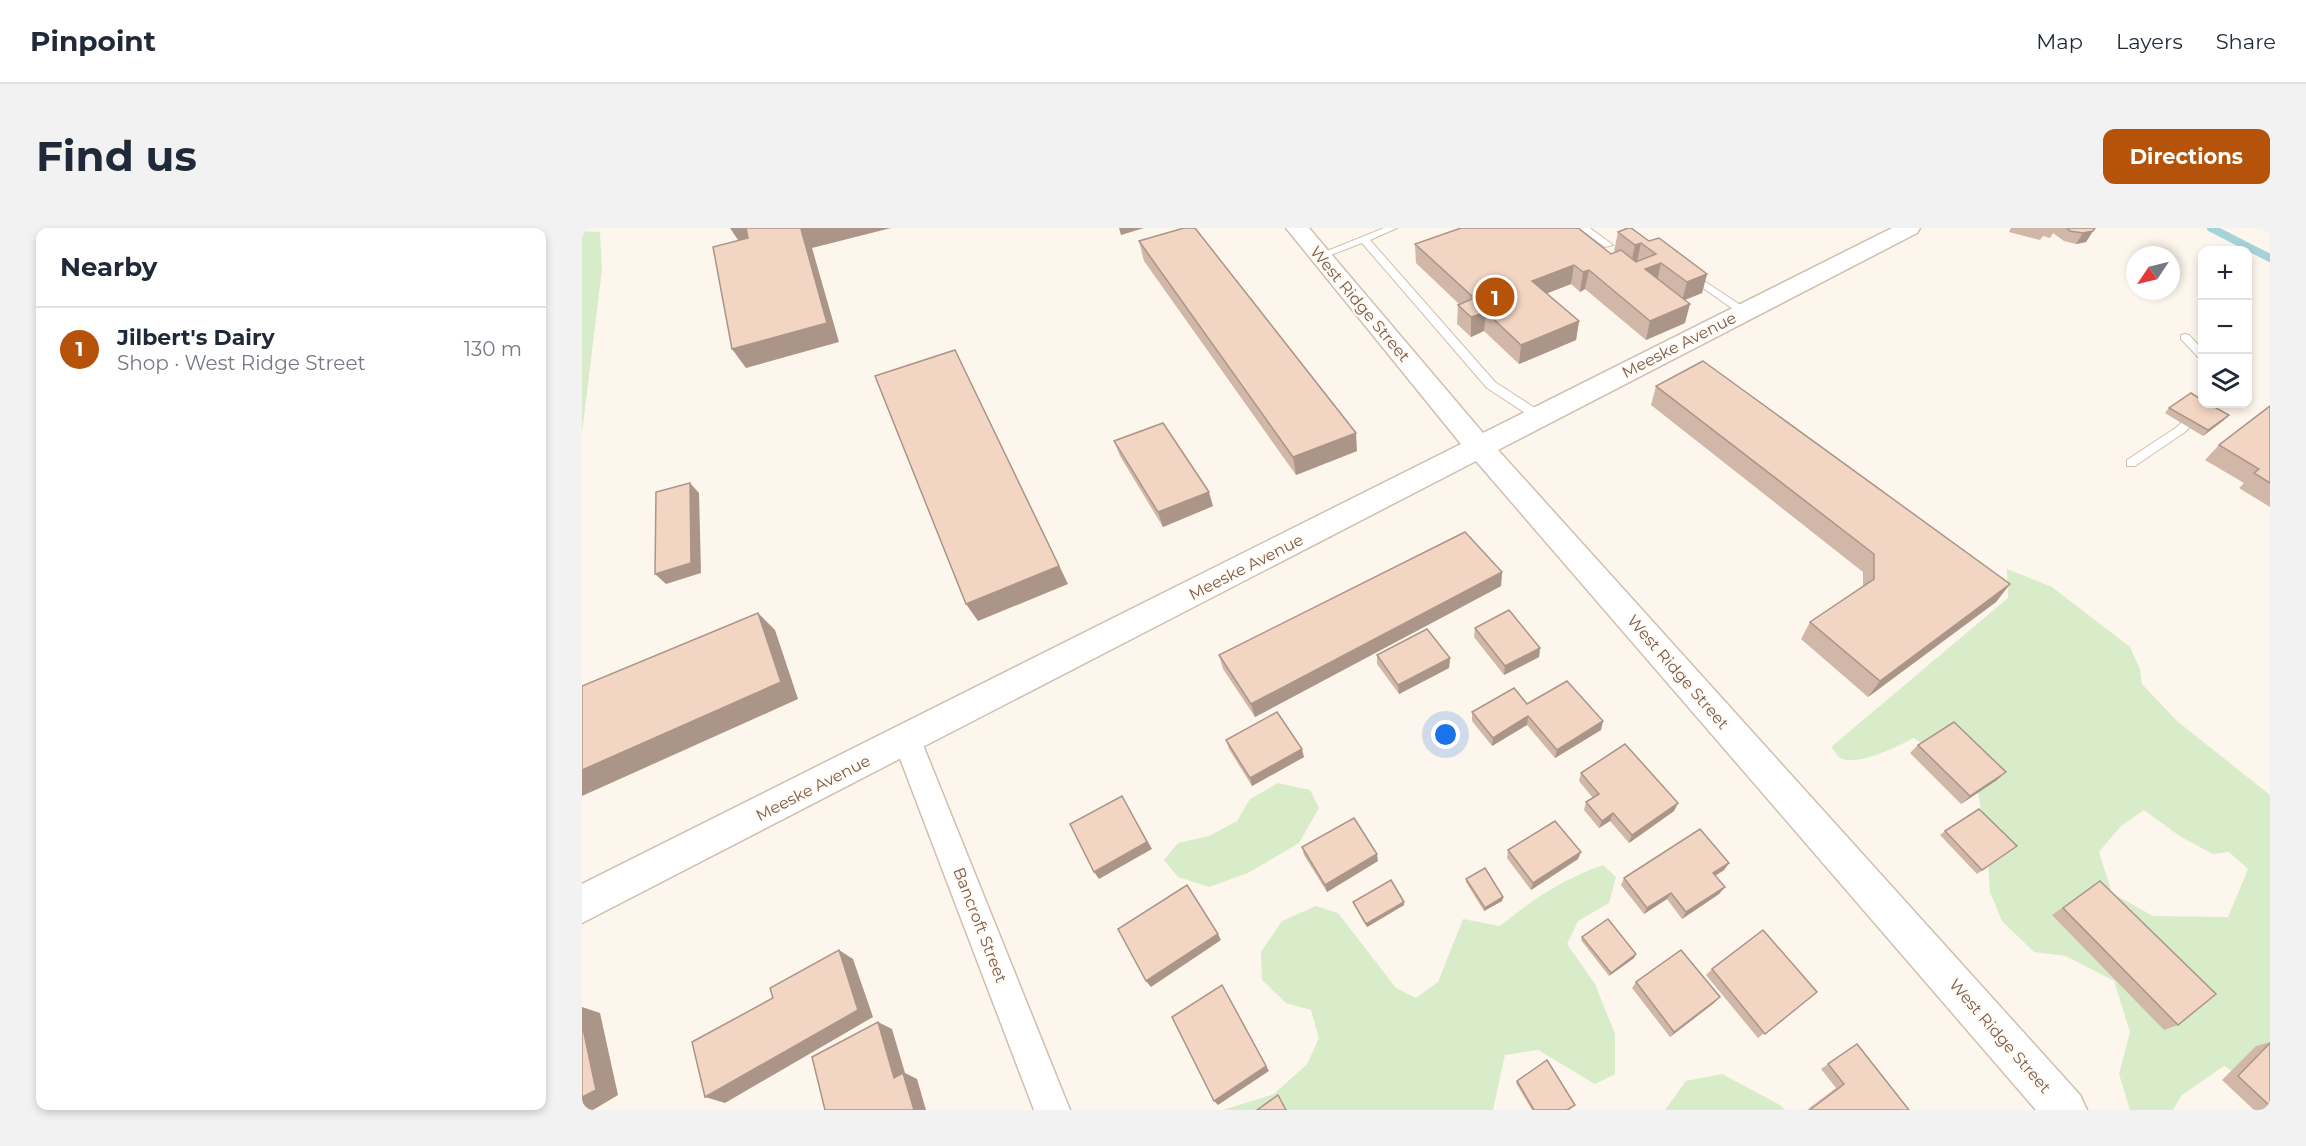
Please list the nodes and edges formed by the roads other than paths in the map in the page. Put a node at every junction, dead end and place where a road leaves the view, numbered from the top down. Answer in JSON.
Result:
{"nodes":[{"id":1,"x":1297,"y":228,"type":"edge"},
{"id":2,"x":1392,"y":228,"type":"edge"},
{"id":3,"x":1584,"y":228,"type":"edge"},
{"id":4,"x":1910,"y":228,"type":"edge"},
{"id":5,"x":1365,"y":239,"type":"junction"},
{"id":6,"x":1608,"y":245,"type":"dead end"},
{"id":7,"x":1320,"y":256,"type":"junction"},
{"id":8,"x":1680,"y":267,"type":"edge"},
{"id":9,"x":1744,"y":312,"type":"junction"},
{"id":10,"x":2186,"y":337,"type":"dead end"},
{"id":11,"x":2201,"y":354,"type":"edge"},
{"id":12,"x":2204,"y":408,"type":"edge"},
{"id":13,"x":1540,"y":417,"type":"junction"},
{"id":14,"x":1480,"y":448,"type":"junction"},
{"id":15,"x":2131,"y":463,"type":"dead end"},
{"id":16,"x":907,"y":740,"type":"junction"},
{"id":17,"x":582,"y":904,"type":"edge"},
{"id":18,"x":1052,"y":1110,"type":"edge"},
{"id":19,"x":2065,"y":1110,"type":"edge"}],
"edges":[{"from":1,"to":7,"type":"street","name":"West Ridge Street"},
{"from":2,"to":5,"type":"lane"},
{"from":3,"to":6,"type":"lane"},
{"from":4,"to":9,"type":"street","name":"Meeske Avenue"},
{"from":5,"to":7,"type":"lane"},
{"from":5,"to":13,"type":"lane"},
{"from":7,"to":14,"type":"street","name":"West Ridge Street"},
{"from":8,"to":9,"type":"lane"},
{"from":9,"to":13,"type":"street","name":"Meeske Avenue"},
{"from":10,"to":11,"type":"lane"},
{"from":12,"to":15,"type":"lane"},
{"from":13,"to":14,"type":"street","name":"Meeske Avenue"},
{"from":14,"to":16,"type":"street","name":"Meeske Avenue"},
{"from":14,"to":19,"type":"street","name":"West Ridge Street"},
{"from":16,"to":17,"type":"street","name":"Meeske Avenue"},
{"from":16,"to":18,"type":"street","name":"Bancroft Street"}]}
